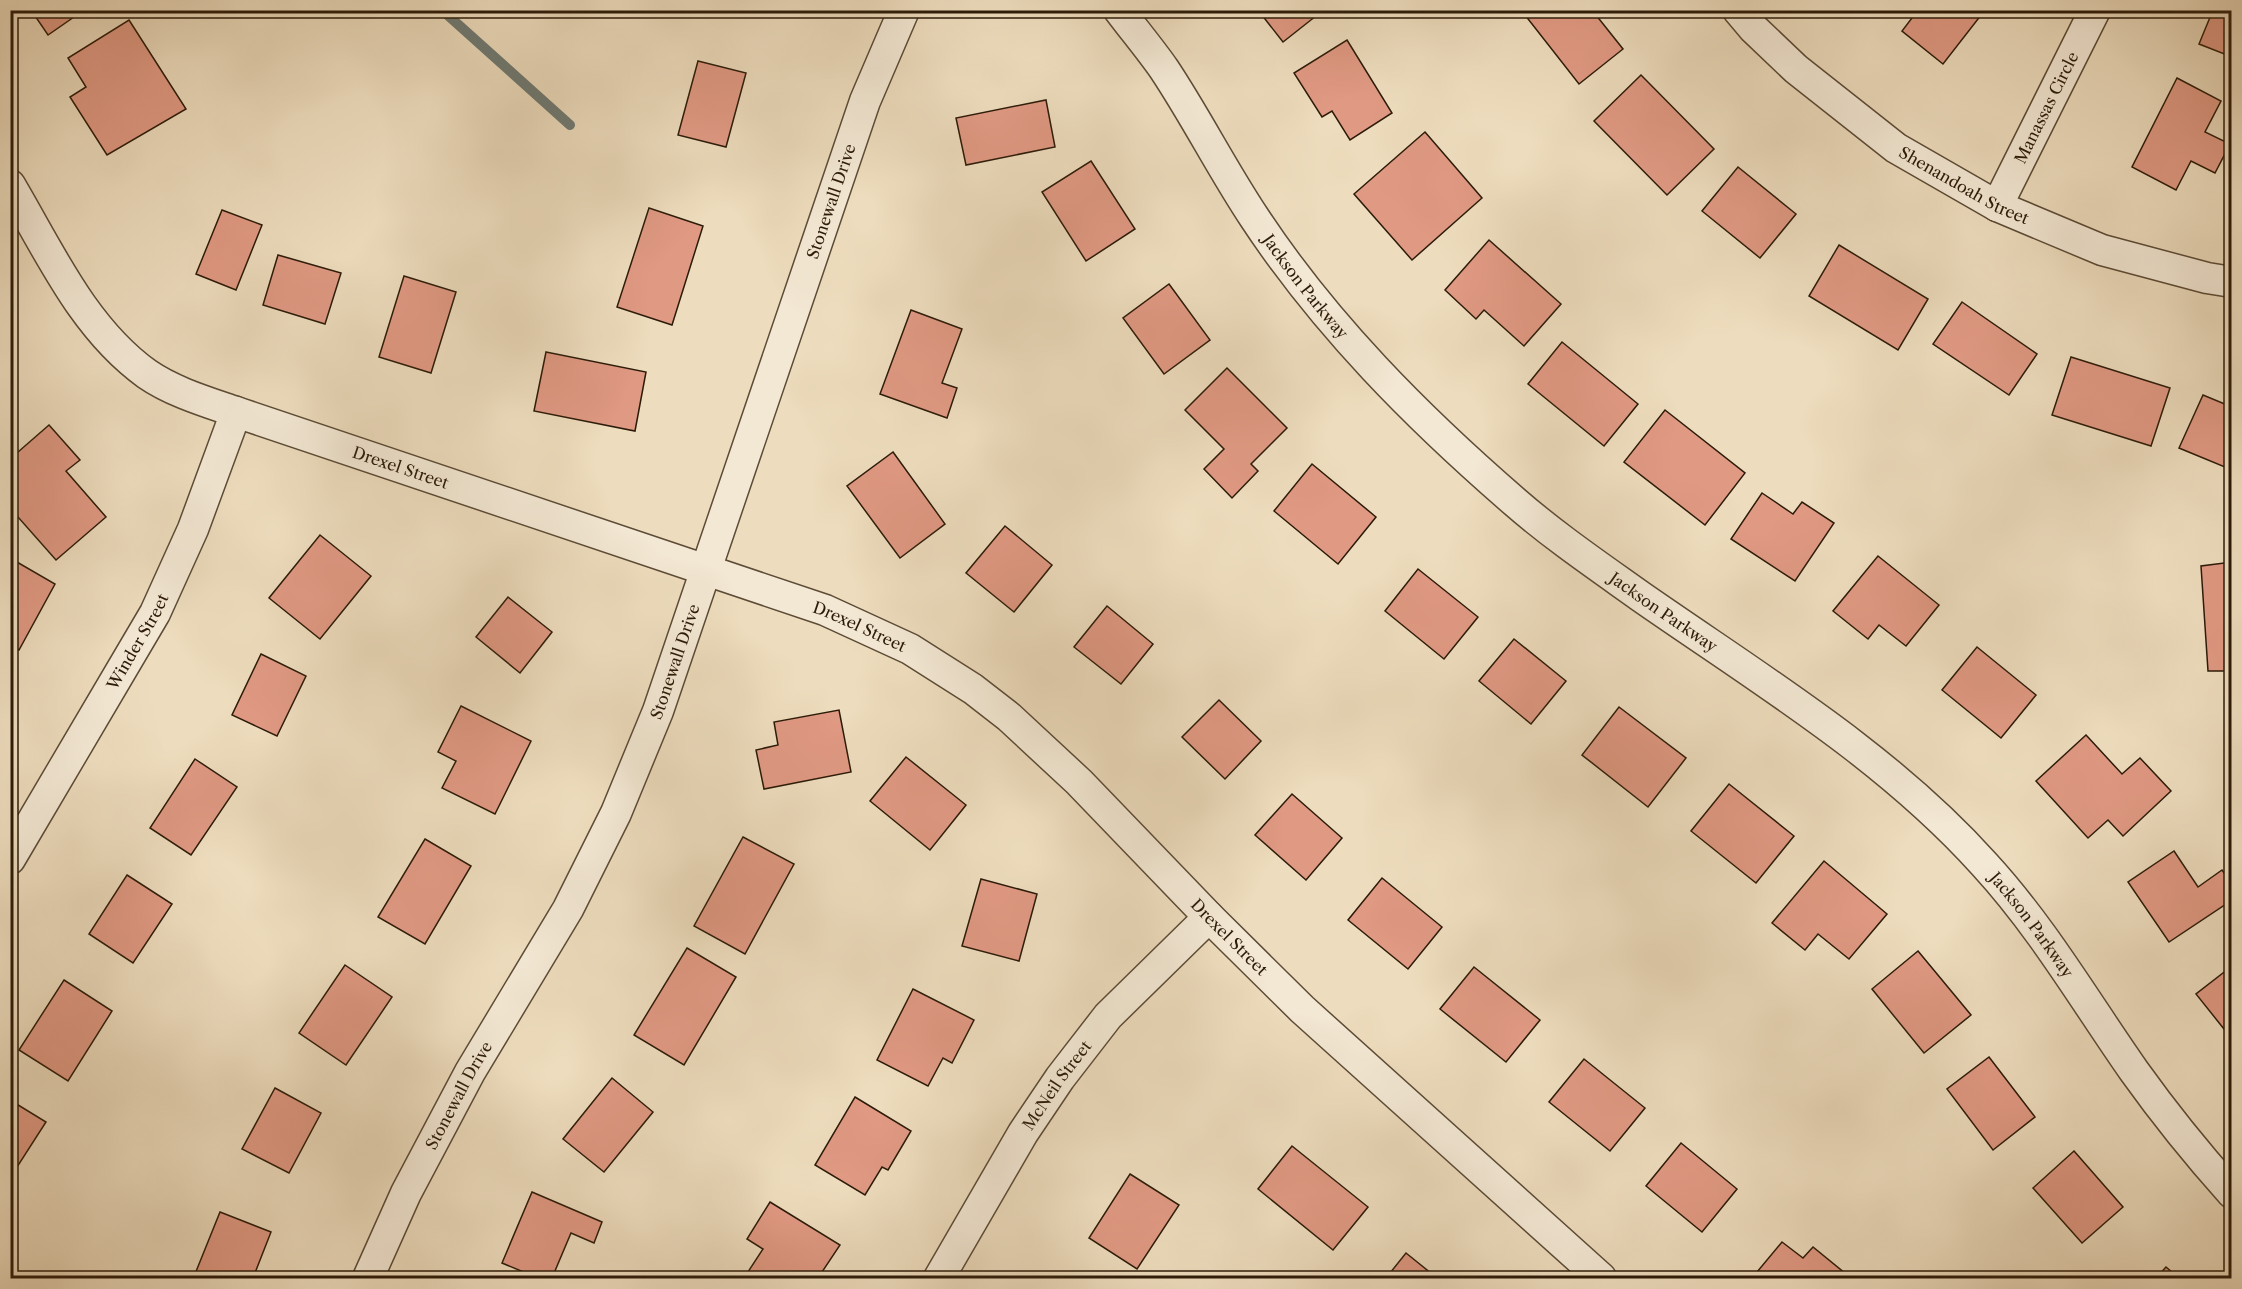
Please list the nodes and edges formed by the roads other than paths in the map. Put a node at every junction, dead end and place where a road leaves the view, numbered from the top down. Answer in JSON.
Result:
{"nodes":[{"id":1,"x":904,"y":10,"type":"edge"},
{"id":2,"x":1119,"y":10,"type":"edge"},
{"id":3,"x":1738,"y":10,"type":"edge"},
{"id":4,"x":2095,"y":10,"type":"edge"},
{"id":5,"x":10,"y":185,"type":"edge"},
{"id":6,"x":1997,"y":206,"type":"junction"},
{"id":7,"x":2232,"y":282,"type":"edge"},
{"id":8,"x":236,"y":412,"type":"junction"},
{"id":9,"x":706,"y":570,"type":"junction"},
{"id":10,"x":10,"y":858,"type":"edge"},
{"id":11,"x":1209,"y":917,"type":"junction"},
{"id":12,"x":2232,"y":1193,"type":"edge"},
{"id":13,"x":368,"y":1278,"type":"edge"},
{"id":14,"x":939,"y":1278,"type":"edge"},
{"id":15,"x":1601,"y":1278,"type":"edge"}],
"edges":[{"from":1,"to":9,"type":"street","name":"Stonewall Drive"},
{"from":2,"to":12,"type":"street","name":"Jackson Parkway"},
{"from":3,"to":6,"type":"street","name":"Shenandoah Street"},
{"from":4,"to":6,"type":"street","name":"Manassas Circle"},
{"from":5,"to":8,"type":"street","name":"Drexel Street"},
{"from":6,"to":7,"type":"street","name":"Shenandoah Street"},
{"from":8,"to":9,"type":"street","name":"Drexel Street"},
{"from":8,"to":10,"type":"street","name":"Winder Street"},
{"from":9,"to":11,"type":"street","name":"Drexel Street"},
{"from":9,"to":13,"type":"street","name":"Stonewall Drive"},
{"from":11,"to":14,"type":"street","name":"McNeil Street"},
{"from":11,"to":15,"type":"street","name":"Drexel Street"}]}
